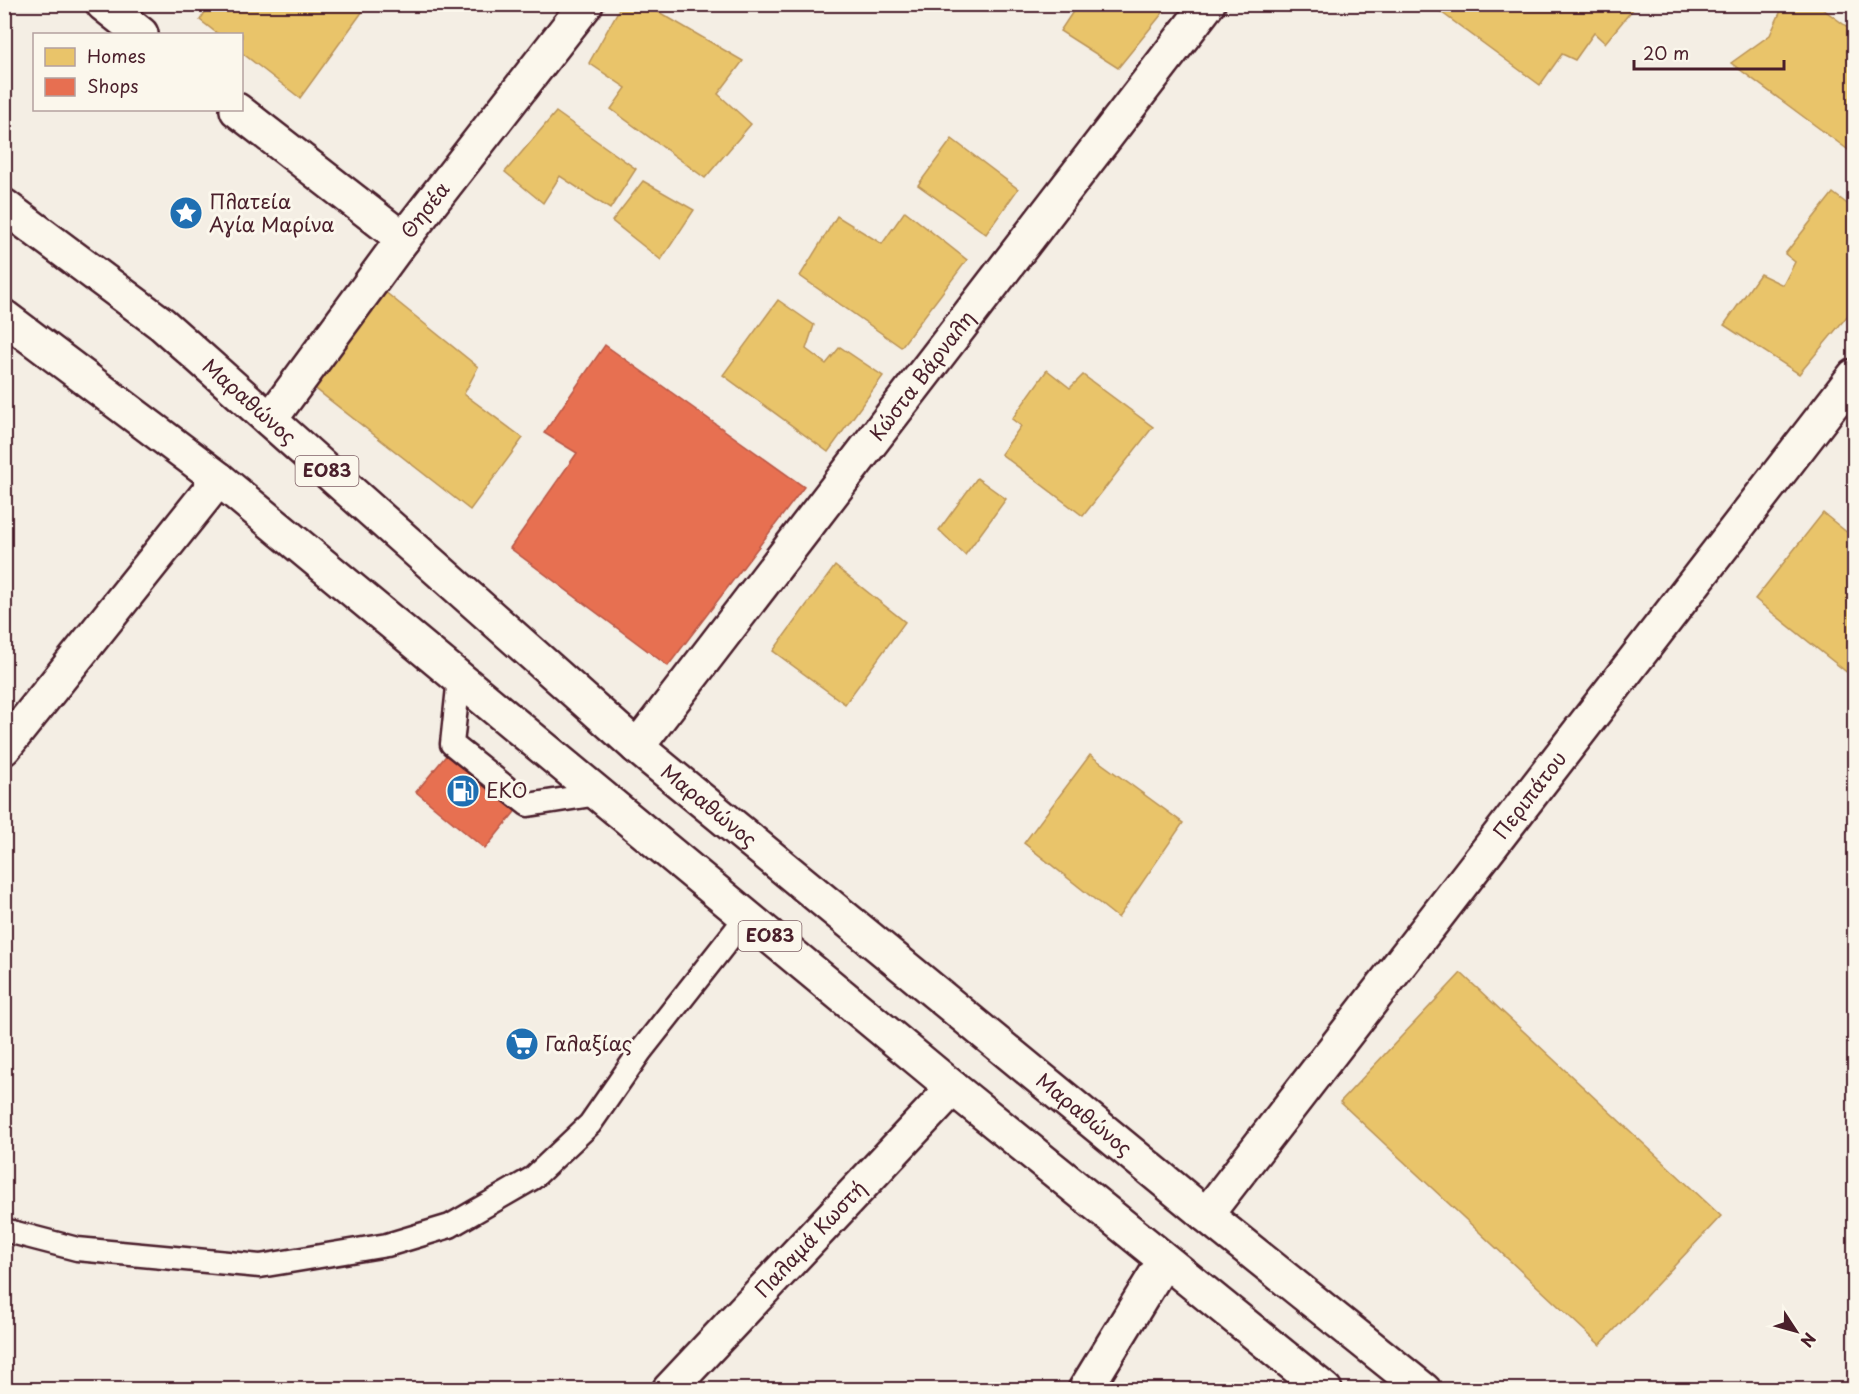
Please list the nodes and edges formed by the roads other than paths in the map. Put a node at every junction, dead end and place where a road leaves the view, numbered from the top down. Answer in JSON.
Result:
{"nodes":[{"id":1,"x":102,"y":4,"type":"edge"},
{"id":2,"x":586,"y":4,"type":"edge"},
{"id":3,"x":1208,"y":4,"type":"edge"},
{"id":4,"x":140,"y":33,"type":"edge"},
{"id":5,"x":238,"y":111,"type":"edge"},
{"id":6,"x":4,"y":206,"type":"edge"},
{"id":7,"x":403,"y":238,"type":"junction"},
{"id":8,"x":4,"y":317,"type":"edge"},
{"id":9,"x":1854,"y":376,"type":"edge"},
{"id":10,"x":270,"y":420,"type":"junction"},
{"id":11,"x":219,"y":479,"type":"junction"},
{"id":12,"x":459,"y":678,"type":"junction"},
{"id":13,"x":637,"y":747,"type":"junction"},
{"id":14,"x":4,"y":748,"type":"edge"},
{"id":15,"x":598,"y":794,"type":"junction"},
{"id":16,"x":747,"y":916,"type":"junction"},
{"id":17,"x":953,"y":1088,"type":"junction"},
{"id":18,"x":1206,"y":1215,"type":"junction"},
{"id":19,"x":4,"y":1230,"type":"edge"},
{"id":20,"x":1164,"y":1261,"type":"junction"},
{"id":21,"x":669,"y":1389,"type":"edge"},
{"id":22,"x":1085,"y":1389,"type":"edge"},
{"id":23,"x":1325,"y":1389,"type":"edge"},
{"id":24,"x":1424,"y":1389,"type":"edge"}],
"edges":[{"from":1,"to":4,"type":"street"},
{"from":2,"to":7,"type":"street","name":"Θησέα"},
{"from":3,"to":13,"type":"street","name":"Κώστα Βάρναλη"},
{"from":5,"to":7,"type":"street"},
{"from":6,"to":10,"type":"street","name":"Μαραθώνος","number":"ΕΟ83"},
{"from":7,"to":10,"type":"street","name":"Θησέα"},
{"from":8,"to":11,"type":"street","number":"ΕΟ83"},
{"from":9,"to":18,"type":"street","name":"Περιπάτου"},
{"from":10,"to":13,"type":"street","name":"Μαραθώνος","number":"ΕΟ83"},
{"from":11,"to":12,"type":"street","number":"ΕΟ83"},
{"from":11,"to":14,"type":"street"},
{"from":12,"to":15,"type":"street","number":"ΕΟ83"},
{"from":12,"to":15,"type":"lane"},
{"from":13,"to":18,"type":"street","name":"Μαραθώνος","number":"ΕΟ83"},
{"from":15,"to":16,"type":"street","number":"ΕΟ83"},
{"from":16,"to":17,"type":"street","number":"ΕΟ83"},
{"from":16,"to":19,"type":"lane"},
{"from":17,"to":20,"type":"street","number":"ΕΟ83"},
{"from":17,"to":21,"type":"street","name":"Παλαμά Κωστή"},
{"from":18,"to":24,"type":"street","name":"Μαραθώνος","number":"ΕΟ83"},
{"from":20,"to":22,"type":"street"},
{"from":20,"to":23,"type":"street","number":"ΕΟ83"}]}
